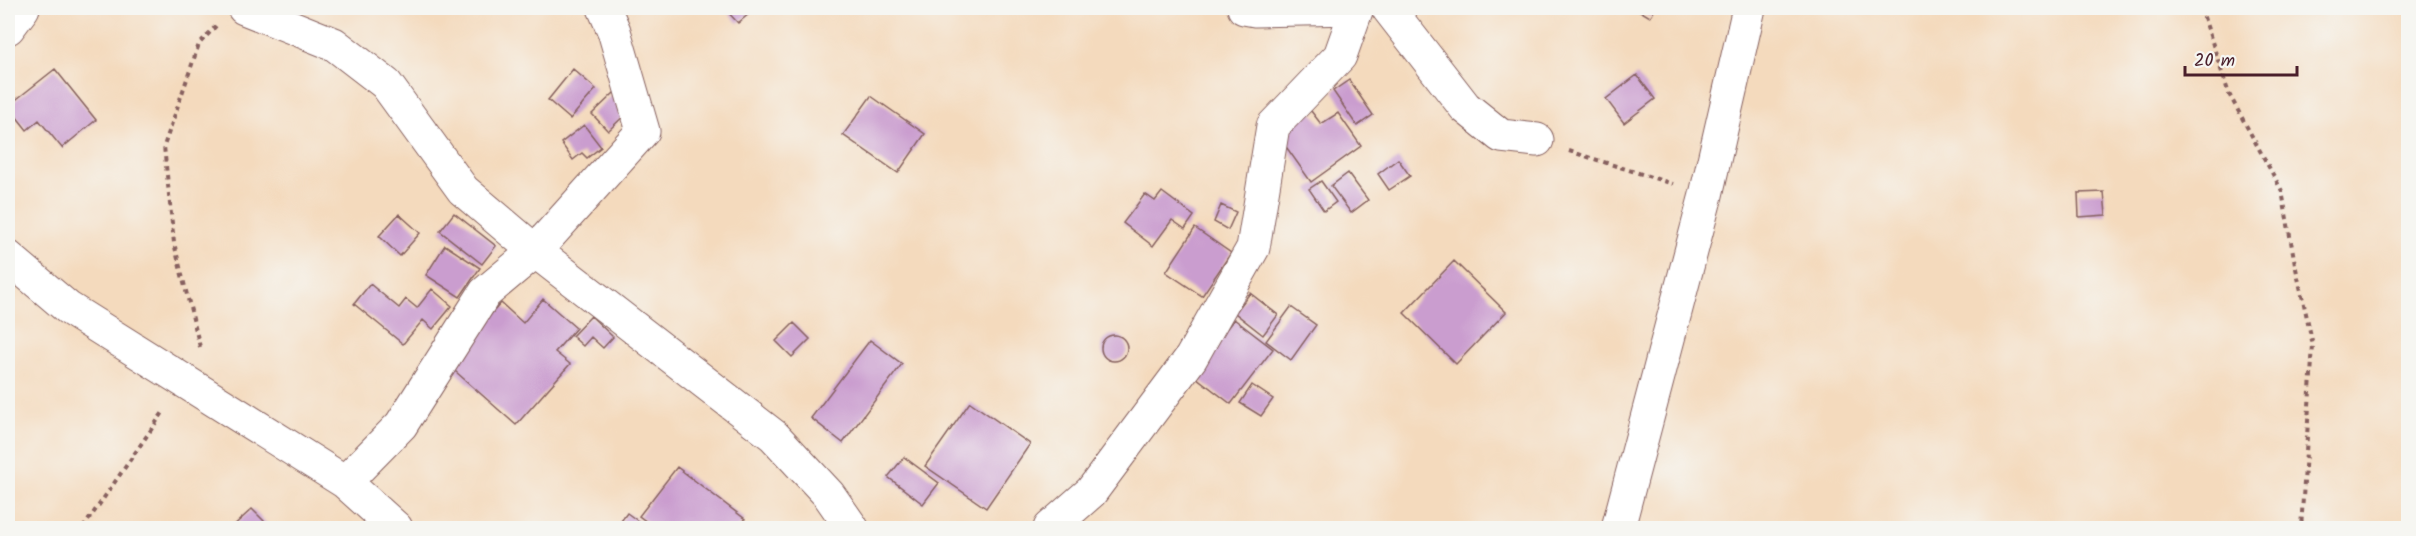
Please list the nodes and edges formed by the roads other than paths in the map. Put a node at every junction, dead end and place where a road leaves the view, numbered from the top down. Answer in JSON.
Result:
{"nodes":[{"id":1,"x":23,"y":8,"type":"edge"},
{"id":2,"x":604,"y":8,"type":"edge"},
{"id":3,"x":1244,"y":8,"type":"edge"},
{"id":4,"x":1357,"y":8,"type":"edge"},
{"id":5,"x":1388,"y":8,"type":"edge"},
{"id":6,"x":1749,"y":8,"type":"edge"},
{"id":7,"x":232,"y":15,"type":"edge"},
{"id":8,"x":8,"y":28,"type":"edge"},
{"id":9,"x":1537,"y":140,"type":"road end"},
{"id":10,"x":535,"y":251,"type":"junction"},
{"id":11,"x":8,"y":257,"type":"edge"},
{"id":12,"x":345,"y":482,"type":"junction"},
{"id":13,"x":396,"y":528,"type":"edge"},
{"id":14,"x":852,"y":528,"type":"edge"},
{"id":15,"x":1050,"y":528,"type":"edge"},
{"id":16,"x":1618,"y":528,"type":"edge"}],
"edges":[{"from":1,"to":8,"type":"street"},
{"from":2,"to":10,"type":"street"},
{"from":3,"to":4,"type":"street"},
{"from":4,"to":15,"type":"street"},
{"from":5,"to":9,"type":"street"},
{"from":6,"to":16,"type":"street"},
{"from":7,"to":10,"type":"street"},
{"from":10,"to":12,"type":"street"},
{"from":10,"to":14,"type":"street"},
{"from":11,"to":12,"type":"street"},
{"from":12,"to":13,"type":"street"}]}
